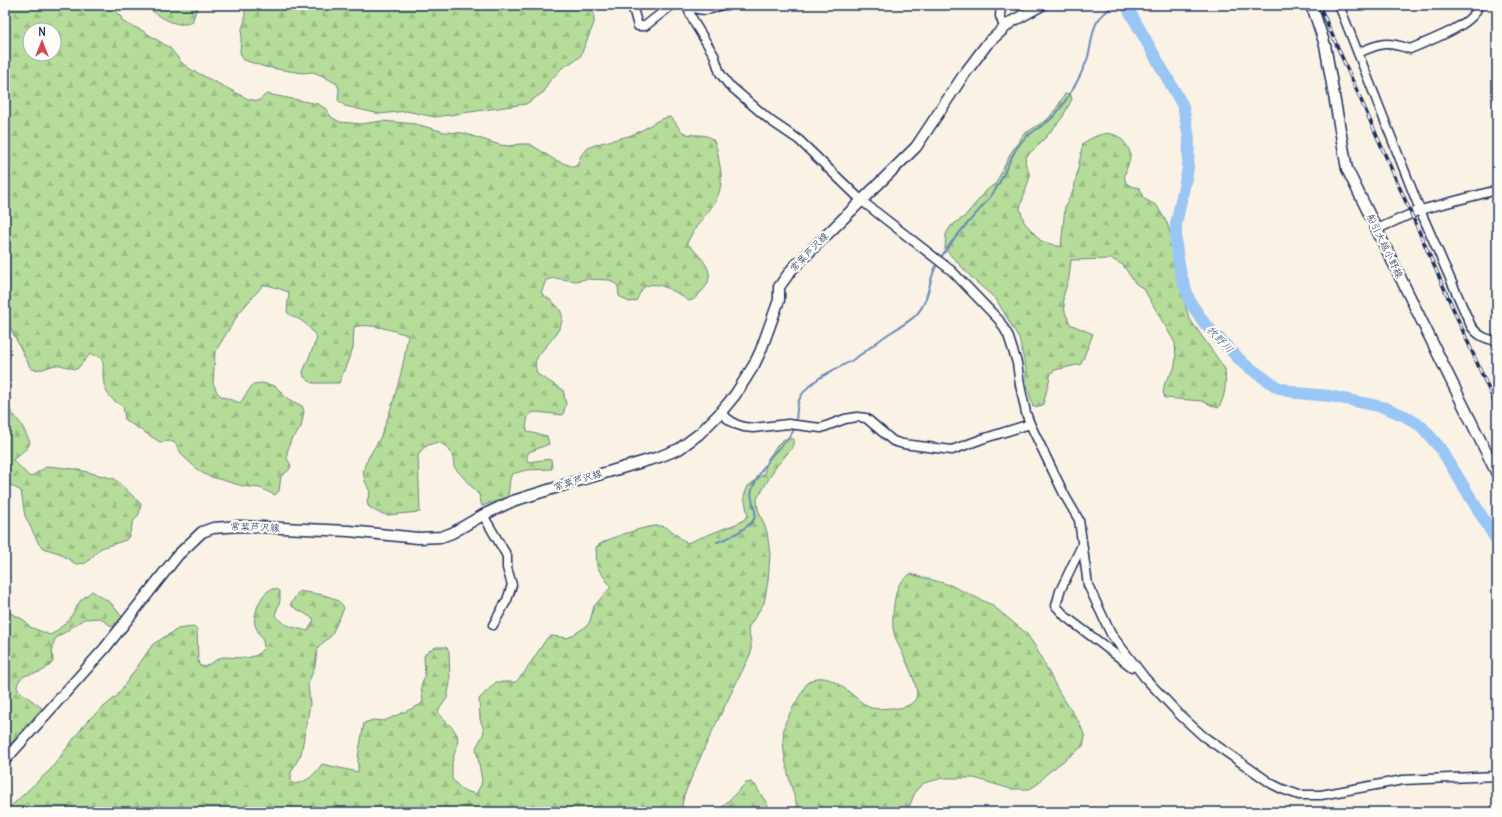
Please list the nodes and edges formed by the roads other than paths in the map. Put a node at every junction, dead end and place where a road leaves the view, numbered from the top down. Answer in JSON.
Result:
{"nodes":[{"id":1,"x":632,"y":5,"type":"edge"},
{"id":2,"x":672,"y":5,"type":"edge"},
{"id":3,"x":686,"y":5,"type":"edge"},
{"id":4,"x":720,"y":5,"type":"edge"},
{"id":5,"x":1001,"y":5,"type":"edge"},
{"id":6,"x":1042,"y":5,"type":"edge"},
{"id":7,"x":1310,"y":5,"type":"edge"},
{"id":8,"x":1339,"y":5,"type":"edge"},
{"id":9,"x":1478,"y":5,"type":"edge"},
{"id":10,"x":1004,"y":27,"type":"junction"},
{"id":11,"x":1358,"y":53,"type":"junction"},
{"id":12,"x":1497,"y":190,"type":"edge"},
{"id":13,"x":862,"y":201,"type":"junction"},
{"id":14,"x":1420,"y":210,"type":"junction"},
{"id":15,"x":1377,"y":229,"type":"junction"},
{"id":16,"x":1497,"y":341,"type":"edge"},
{"id":17,"x":720,"y":413,"type":"junction"},
{"id":18,"x":1030,"y":424,"type":"junction"},
{"id":19,"x":1497,"y":474,"type":"edge"},
{"id":20,"x":484,"y":515,"type":"junction"},
{"id":21,"x":1082,"y":545,"type":"junction"},
{"id":22,"x":493,"y":625,"type":"dead end"},
{"id":23,"x":1141,"y":673,"type":"junction"},
{"id":24,"x":5,"y":760,"type":"edge"},
{"id":25,"x":1497,"y":776,"type":"edge"}],
"edges":[{"from":1,"to":2,"type":"street"},
{"from":3,"to":4,"type":"street"},
{"from":3,"to":13,"type":"street"},
{"from":5,"to":10,"type":"street"},
{"from":6,"to":10,"type":"main road","name":"常葉芦沢線"},
{"from":7,"to":15,"type":"main road","name":"船引大越小野線"},
{"from":8,"to":11,"type":"street"},
{"from":9,"to":11,"type":"street"},
{"from":10,"to":13,"type":"main road","name":"常葉芦沢線"},
{"from":11,"to":14,"type":"street"},
{"from":12,"to":14,"type":"street"},
{"from":13,"to":17,"type":"main road","name":"常葉芦沢線"},
{"from":13,"to":18,"type":"street"},
{"from":14,"to":15,"type":"street"},
{"from":14,"to":16,"type":"street"},
{"from":15,"to":19,"type":"main road","name":"船引大越小野線"},
{"from":17,"to":18,"type":"street"},
{"from":17,"to":20,"type":"main road","name":"常葉芦沢線"},
{"from":18,"to":21,"type":"street"},
{"from":20,"to":22,"type":"street"},
{"from":20,"to":24,"type":"main road","name":"常葉芦沢線"},
{"from":21,"to":23,"type":"street"},
{"from":21,"to":23,"type":"street"},
{"from":23,"to":25,"type":"street"}]}
